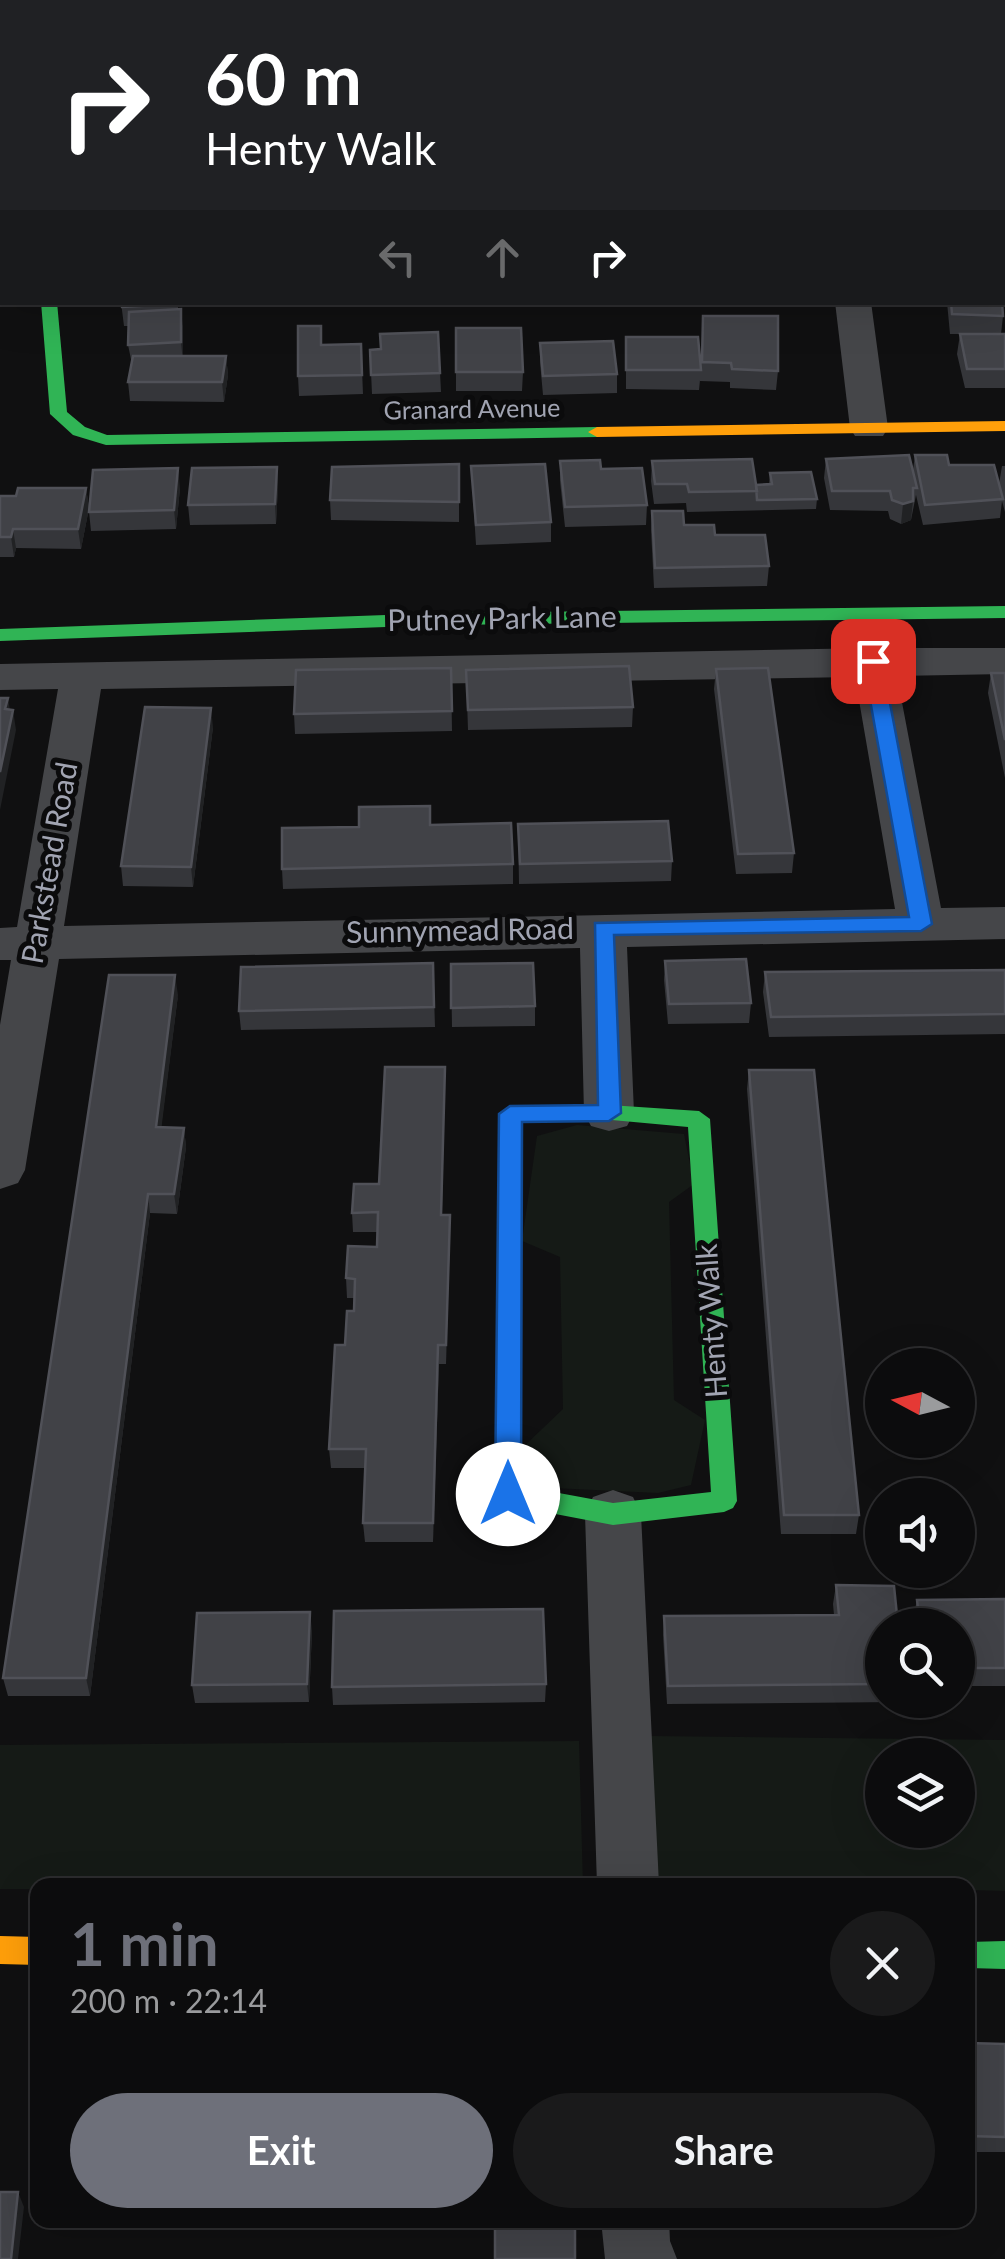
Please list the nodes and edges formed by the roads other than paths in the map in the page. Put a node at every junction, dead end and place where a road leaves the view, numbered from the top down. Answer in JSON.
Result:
{"nodes":[{"id":1,"x":49,"y":305,"type":"edge"},
{"id":2,"x":852,"y":305,"type":"edge"},
{"id":3,"x":1005,"y":426,"type":"edge"},
{"id":4,"x":869,"y":428,"type":"junction"},
{"id":5,"x":1005,"y":612,"type":"edge"},
{"id":6,"x":0,"y":636,"type":"edge"},
{"id":7,"x":1005,"y":660,"type":"edge"},
{"id":8,"x":873,"y":661,"type":"junction"},
{"id":9,"x":82,"y":676,"type":"junction"},
{"id":10,"x":0,"y":677,"type":"edge"},
{"id":11,"x":1005,"y":923,"type":"edge"},
{"id":12,"x":921,"y":924,"type":"junction"},
{"id":13,"x":603,"y":928,"type":"junction"},
{"id":14,"x":18,"y":943,"type":"edge"},
{"id":15,"x":609,"y":1113,"type":"junction"},
{"id":16,"x":0,"y":1170,"type":"edge"},
{"id":17,"x":613,"y":1514,"type":"junction"},
{"id":18,"x":628,"y":1878,"type":"edge"},
{"id":19,"x":0,"y":1950,"type":"edge"},
{"id":20,"x":30,"y":1951,"type":"edge"},
{"id":21,"x":975,"y":1955,"type":"edge"},
{"id":22,"x":1005,"y":1955,"type":"edge"},
{"id":23,"x":635,"y":2228,"type":"edge"},
{"id":24,"x":644,"y":2259,"type":"edge"}],
"edges":[{"from":1,"to":4,"type":"street","name":"Granard Avenue"},
{"from":2,"to":4,"type":"street"},
{"from":3,"to":4,"type":"street","name":"Granard Avenue"},
{"from":5,"to":6,"type":"street","name":"Putney Park Lane"},
{"from":7,"to":8,"type":"street","name":"Putney Park Lane"},
{"from":8,"to":9,"type":"street","name":"Putney Park Lane"},
{"from":8,"to":12,"type":"street"},
{"from":9,"to":10,"type":"street","name":"Putney Park Lane"},
{"from":9,"to":14,"type":"street","name":"Parkstead Road"},
{"from":11,"to":12,"type":"street","name":"Sunnymead Road"},
{"from":12,"to":13,"type":"street","name":"Sunnymead Road"},
{"from":13,"to":14,"type":"street","name":"Sunnymead Road"},
{"from":13,"to":15,"type":"street"},
{"from":14,"to":16,"type":"street","name":"Parkstead Road"},
{"from":15,"to":17,"type":"street","name":"Henty Walk"},
{"from":15,"to":17,"type":"street","name":"Henty Walk"},
{"from":17,"to":18,"type":"street"},
{"from":19,"to":20,"type":"street"},
{"from":21,"to":22,"type":"street"},
{"from":23,"to":24,"type":"street"}]}
